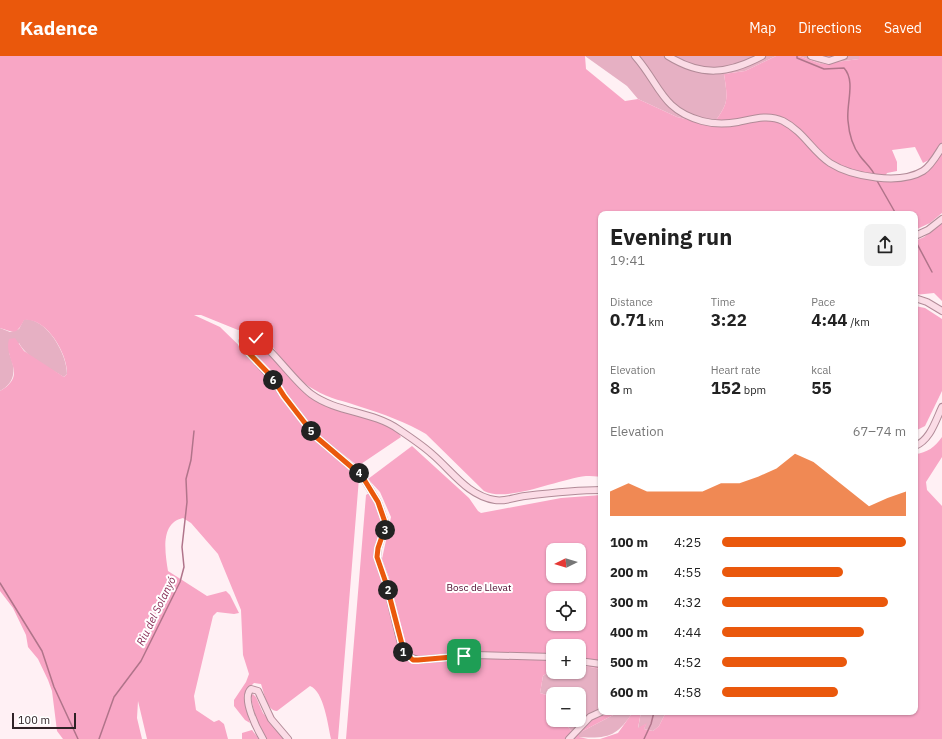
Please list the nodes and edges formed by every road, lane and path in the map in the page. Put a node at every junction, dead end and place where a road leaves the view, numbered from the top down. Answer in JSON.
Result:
{"nodes":[{"id":1,"x":635,"y":56,"type":"edge"},
{"id":2,"x":668,"y":56,"type":"edge"},
{"id":3,"x":762,"y":56,"type":"edge"},
{"id":4,"x":811,"y":56,"type":"edge"},
{"id":5,"x":844,"y":56,"type":"edge"},
{"id":6,"x":942,"y":147,"type":"edge"},
{"id":7,"x":942,"y":219,"type":"edge"},
{"id":8,"x":918,"y":235,"type":"edge"},
{"id":9,"x":918,"y":298,"type":"edge"},
{"id":10,"x":942,"y":311,"type":"edge"},
{"id":11,"x":942,"y":407,"type":"edge"},
{"id":12,"x":918,"y":445,"type":"edge"},
{"id":13,"x":598,"y":490,"type":"edge"},
{"id":14,"x":546,"y":657,"type":"edge"},
{"id":15,"x":586,"y":662,"type":"edge"},
{"id":16,"x":598,"y":664,"type":"edge"},
{"id":17,"x":598,"y":713,"type":"edge"},
{"id":18,"x":263,"y":739,"type":"edge"},
{"id":19,"x":288,"y":739,"type":"edge"},
{"id":20,"x":569,"y":739,"type":"edge"}],
"edges":[{"from":1,"to":6,"type":"main road"},
{"from":2,"to":3,"type":"main road"},
{"from":4,"to":5,"type":"main road"},
{"from":7,"to":8,"type":"main road"},
{"from":9,"to":10,"type":"main road"},
{"from":11,"to":12,"type":"main road"},
{"from":13,"to":14,"type":"main road"},
{"from":15,"to":16,"type":"main road"},
{"from":17,"to":20,"type":"main road"},
{"from":18,"to":19,"type":"main road"}]}
